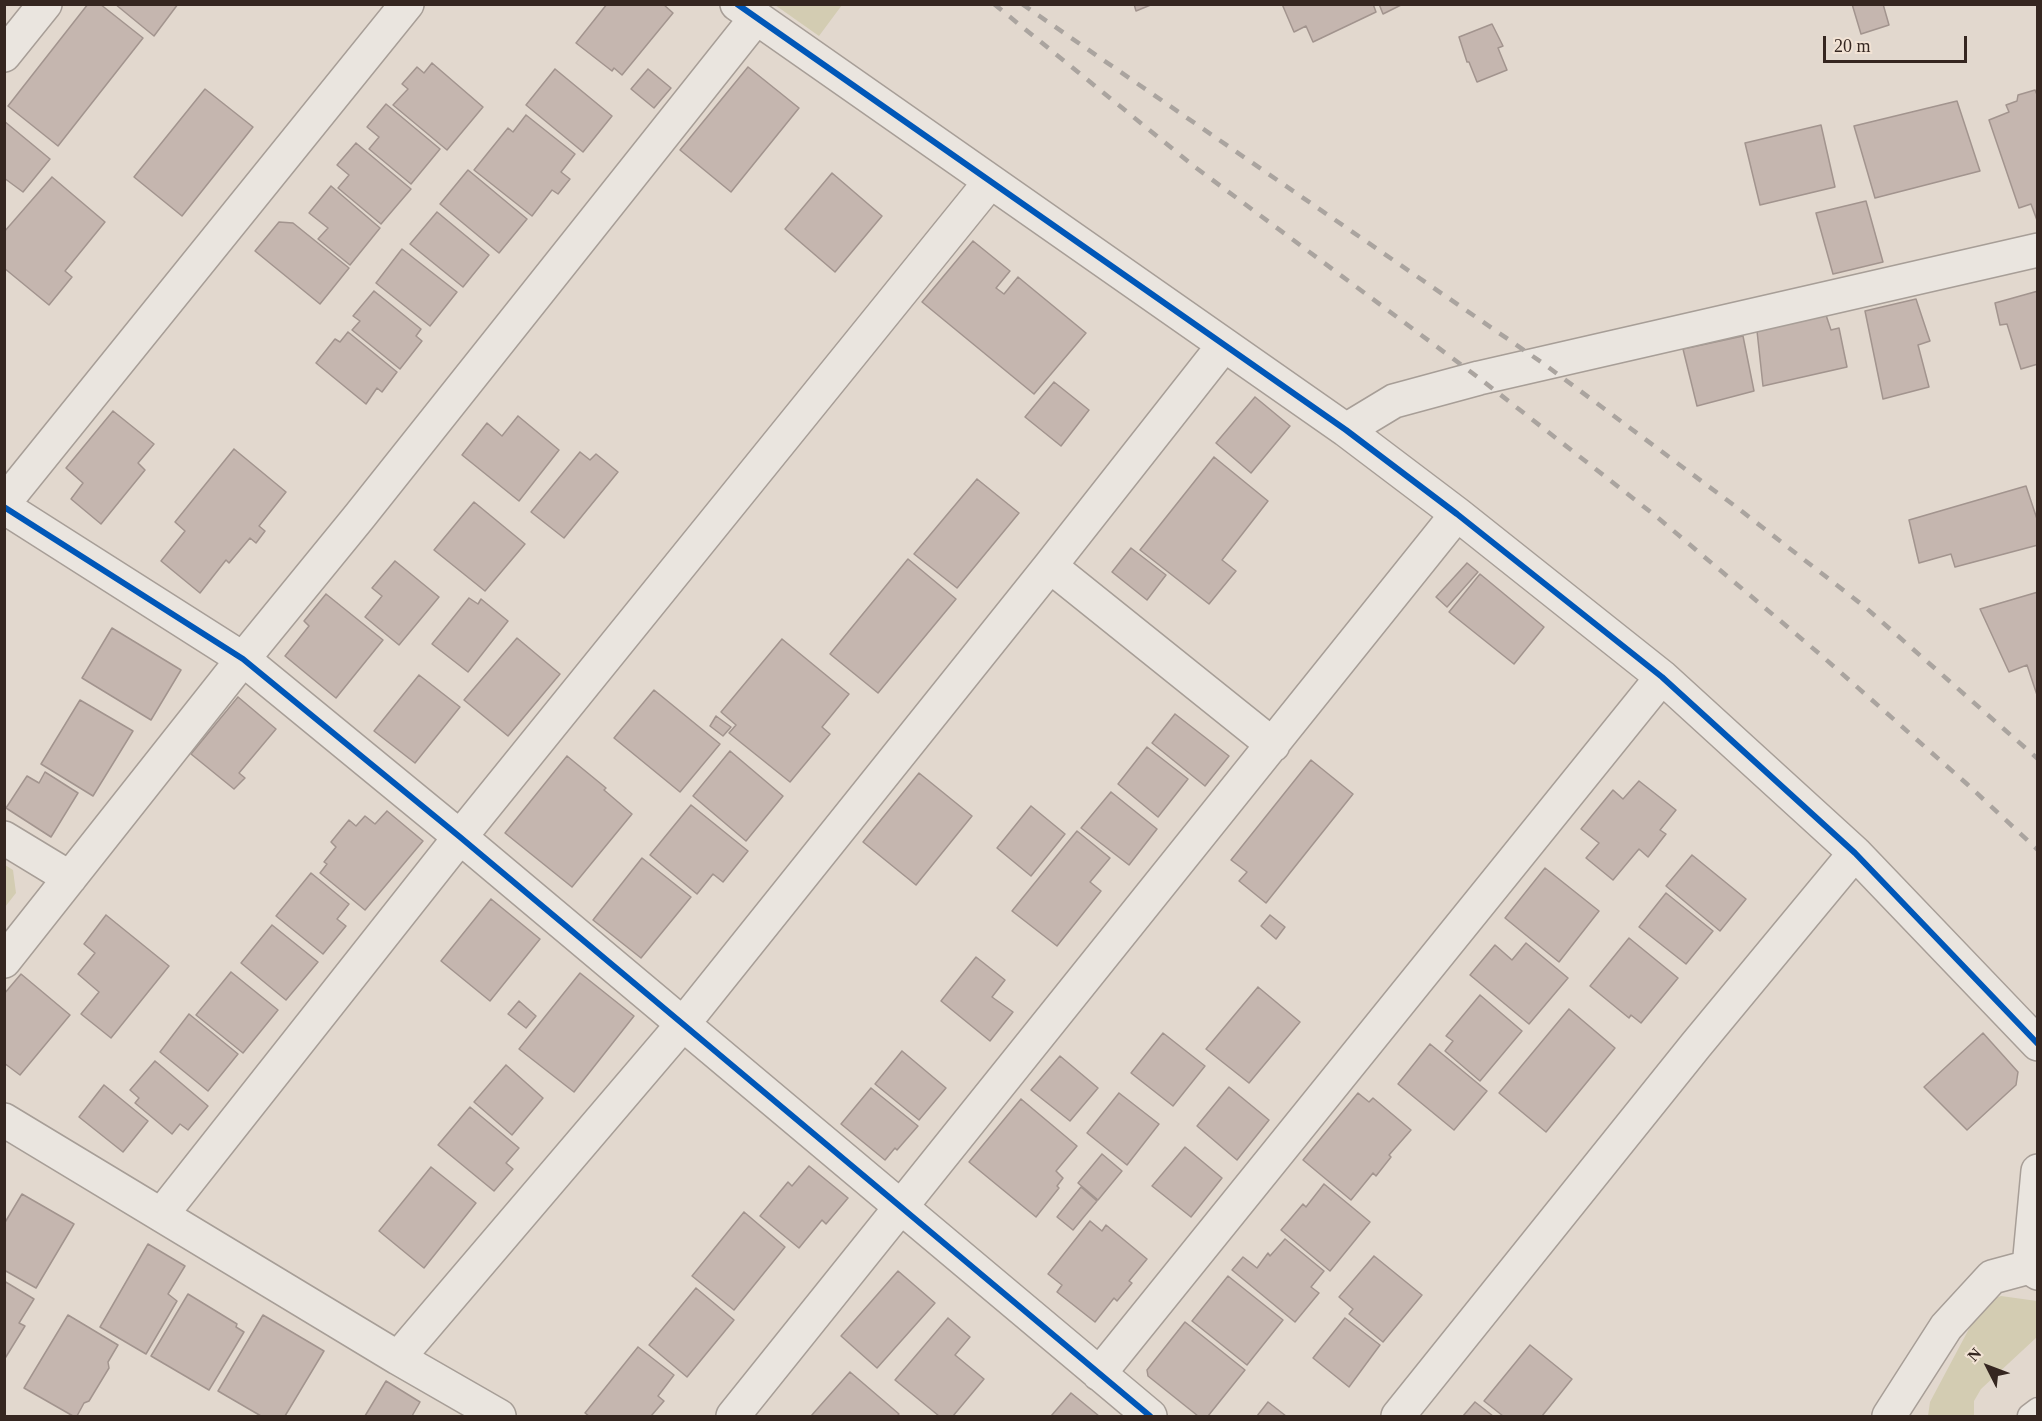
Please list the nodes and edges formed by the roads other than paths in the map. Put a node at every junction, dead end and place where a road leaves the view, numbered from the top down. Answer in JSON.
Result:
{"nodes":[{"id":1,"x":407,"y":4,"type":"edge"},
{"id":2,"x":32,"y":9,"type":"edge"},
{"id":3,"x":747,"y":11,"type":"edge"},
{"id":4,"x":4,"y":55,"type":"edge"},
{"id":5,"x":990,"y":182,"type":"junction"},
{"id":6,"x":2037,"y":250,"type":"edge"},
{"id":7,"x":1224,"y":345,"type":"junction"},
{"id":8,"x":1346,"y":430,"type":"junction"},
{"id":9,"x":4,"y":505,"type":"edge"},
{"id":10,"x":1457,"y":514,"type":"junction"},
{"id":11,"x":1050,"y":566,"type":"junction"},
{"id":12,"x":243,"y":659,"type":"junction"},
{"id":13,"x":1662,"y":677,"type":"junction"},
{"id":14,"x":1273,"y":745,"type":"junction"},
{"id":15,"x":460,"y":837,"type":"junction"},
{"id":16,"x":4,"y":838,"type":"edge"},
{"id":17,"x":1855,"y":853,"type":"junction"},
{"id":18,"x":70,"y":878,"type":"junction"},
{"id":19,"x":4,"y":962,"type":"edge"},
{"id":20,"x":683,"y":1024,"type":"junction"},
{"id":21,"x":2037,"y":1044,"type":"edge"},
{"id":22,"x":4,"y":1120,"type":"edge"},
{"id":23,"x":2037,"y":1171,"type":"edge"},
{"id":24,"x":902,"y":1206,"type":"junction"},
{"id":25,"x":162,"y":1214,"type":"junction"},
{"id":26,"x":2033,"y":1270,"type":"edge"},
{"id":27,"x":398,"y":1358,"type":"junction"},
{"id":28,"x":1099,"y":1374,"type":"junction"},
{"id":29,"x":2037,"y":1410,"type":"edge"},
{"id":30,"x":499,"y":1416,"type":"edge"},
{"id":31,"x":733,"y":1416,"type":"edge"},
{"id":32,"x":1150,"y":1416,"type":"edge"},
{"id":33,"x":1398,"y":1416,"type":"edge"},
{"id":34,"x":1889,"y":1416,"type":"edge"},
{"id":35,"x":2030,"y":1416,"type":"edge"}],
"edges":[{"from":1,"to":9,"type":"street"},
{"from":2,"to":4,"type":"street"},
{"from":3,"to":5,"type":"street"},
{"from":3,"to":12,"type":"street"},
{"from":5,"to":7,"type":"street"},
{"from":5,"to":15,"type":"street"},
{"from":6,"to":8,"type":"street"},
{"from":7,"to":8,"type":"street"},
{"from":7,"to":11,"type":"street"},
{"from":8,"to":10,"type":"street"},
{"from":9,"to":12,"type":"street"},
{"from":10,"to":13,"type":"street"},
{"from":10,"to":14,"type":"street"},
{"from":11,"to":14,"type":"street"},
{"from":11,"to":20,"type":"street"},
{"from":12,"to":15,"type":"street"},
{"from":12,"to":18,"type":"street"},
{"from":13,"to":17,"type":"street"},
{"from":13,"to":28,"type":"street"},
{"from":14,"to":24,"type":"street"},
{"from":15,"to":20,"type":"street"},
{"from":15,"to":25,"type":"street"},
{"from":16,"to":18,"type":"street"},
{"from":17,"to":21,"type":"street"},
{"from":17,"to":33,"type":"street"},
{"from":18,"to":19,"type":"street"},
{"from":20,"to":24,"type":"street"},
{"from":20,"to":27,"type":"street"},
{"from":22,"to":25,"type":"street"},
{"from":23,"to":26,"type":"street"},
{"from":24,"to":28,"type":"street"},
{"from":24,"to":31,"type":"street"},
{"from":25,"to":27,"type":"street"},
{"from":26,"to":34,"type":"street"},
{"from":27,"to":30,"type":"street"},
{"from":28,"to":32,"type":"street"},
{"from":29,"to":35,"type":"lane"}]}
